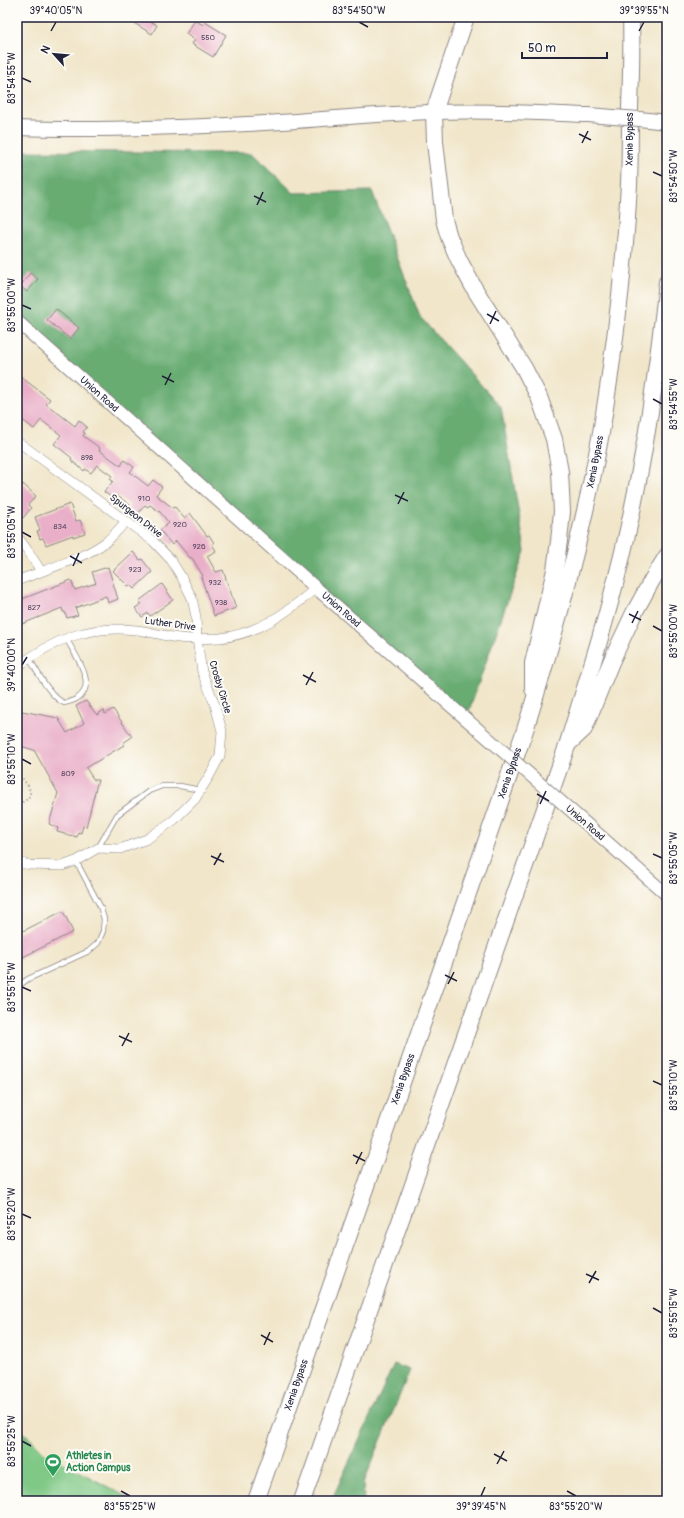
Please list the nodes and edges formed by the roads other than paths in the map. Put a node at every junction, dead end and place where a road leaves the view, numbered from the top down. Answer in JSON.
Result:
{"nodes":[{"id":1,"x":466,"y":17,"type":"edge"},
{"id":2,"x":631,"y":17,"type":"edge"},
{"id":3,"x":434,"y":112,"type":"junction"},
{"id":4,"x":667,"y":122,"type":"edge"},
{"id":5,"x":17,"y":128,"type":"edge"},
{"id":6,"x":667,"y":282,"type":"edge"},
{"id":7,"x":17,"y":321,"type":"edge"},
{"id":8,"x":17,"y":441,"type":"edge"},
{"id":9,"x":126,"y":521,"type":"junction"},
{"id":10,"x":17,"y":536,"type":"edge"},
{"id":11,"x":667,"y":556,"type":"edge"},
{"id":12,"x":41,"y":571,"type":"junction"},
{"id":13,"x":17,"y":580,"type":"edge"},
{"id":14,"x":316,"y":588,"type":"junction"},
{"id":15,"x":66,"y":638,"type":"junction"},
{"id":16,"x":197,"y":639,"type":"junction"},
{"id":17,"x":29,"y":658,"type":"junction"},
{"id":18,"x":17,"y":667,"type":"edge"},
{"id":19,"x":534,"y":703,"type":"junction"},
{"id":20,"x":566,"y":746,"type":"junction"},
{"id":21,"x":200,"y":790,"type":"junction"},
{"id":22,"x":98,"y":848,"type":"junction"},
{"id":23,"x":76,"y":861,"type":"junction"},
{"id":24,"x":17,"y":862,"type":"edge"},
{"id":25,"x":667,"y":895,"type":"edge"},
{"id":26,"x":17,"y":987,"type":"edge"},
{"id":27,"x":256,"y":1501,"type":"edge"},
{"id":28,"x":302,"y":1501,"type":"edge"}],
"edges":[{"from":1,"to":3,"type":"highway"},
{"from":2,"to":19,"type":"highway","name":"Xenia Bypass"},
{"from":3,"to":4,"type":"main road","bridge":true},
{"from":3,"to":5,"type":"main road"},
{"from":3,"to":19,"type":"highway"},
{"from":6,"to":20,"type":"highway"},
{"from":7,"to":14,"type":"street","name":"Union Road"},
{"from":8,"to":9,"type":"street","name":"Spurgeon Drive"},
{"from":9,"to":12,"type":"street"},
{"from":9,"to":16,"type":"street","name":"Spurgeon Drive"},
{"from":10,"to":12,"type":"street"},
{"from":11,"to":20,"type":"highway"},
{"from":12,"to":13,"type":"street"},
{"from":14,"to":16,"type":"street","name":"Luther Drive"},
{"from":14,"to":25,"type":"street","name":"Union Road","bridge":true},
{"from":15,"to":16,"type":"street","name":"Luther Drive"},
{"from":15,"to":17,"type":"street","name":"Luther Drive"},
{"from":15,"to":17,"type":"lane"},
{"from":16,"to":21,"type":"street","name":"Crosby Circle"},
{"from":17,"to":18,"type":"street","name":"Luther Drive"},
{"from":19,"to":27,"type":"highway","name":"Xenia Bypass"},
{"from":20,"to":28,"type":"highway"},
{"from":21,"to":22,"type":"street","name":"Crosby Circle"},
{"from":21,"to":22,"type":"lane"},
{"from":22,"to":23,"type":"street"},
{"from":23,"to":24,"type":"street"},
{"from":23,"to":26,"type":"lane"}]}
